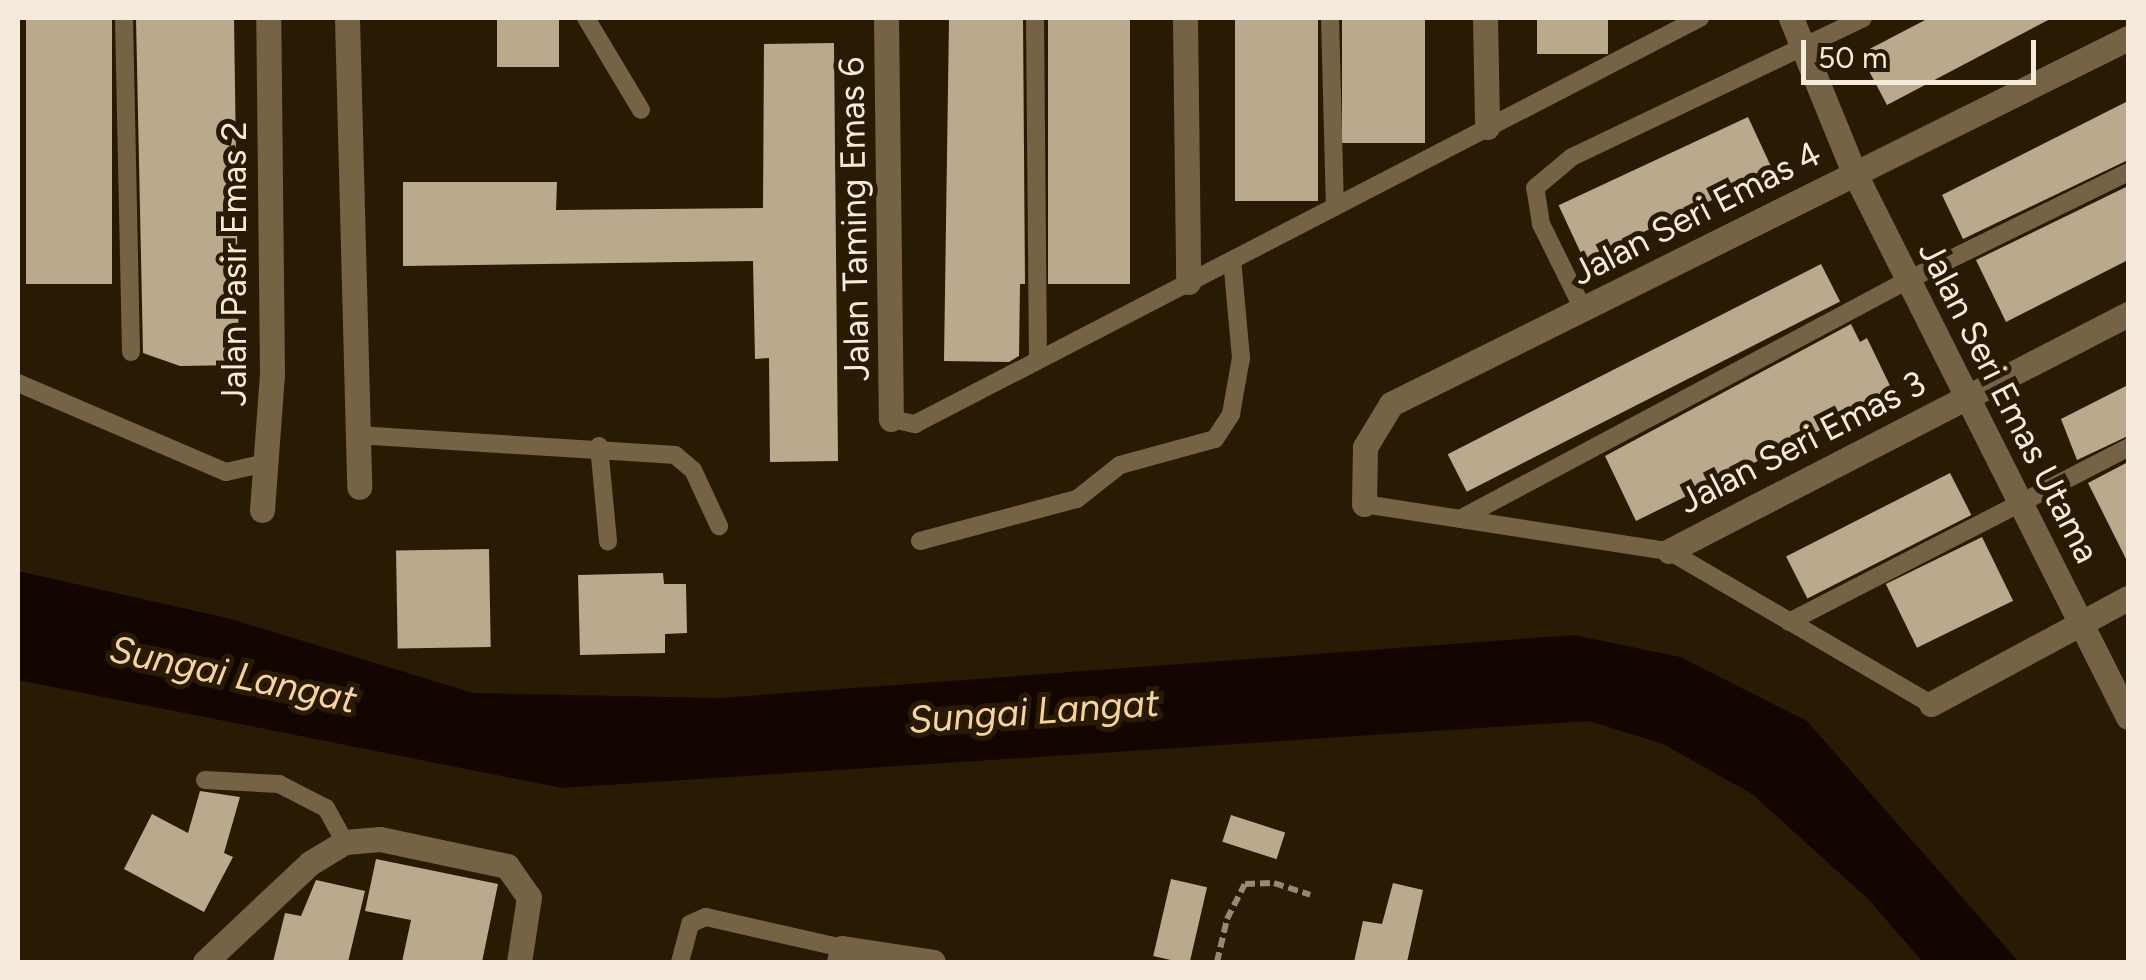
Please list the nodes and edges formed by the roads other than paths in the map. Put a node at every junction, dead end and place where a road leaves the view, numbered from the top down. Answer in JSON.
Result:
{"nodes":[{"id":1,"x":124,"y":18,"type":"edge"},
{"id":2,"x":268,"y":18,"type":"edge"},
{"id":3,"x":347,"y":18,"type":"edge"},
{"id":4,"x":586,"y":18,"type":"edge"},
{"id":5,"x":886,"y":18,"type":"edge"},
{"id":6,"x":1035,"y":18,"type":"edge"},
{"id":7,"x":1185,"y":18,"type":"edge"},
{"id":8,"x":1330,"y":18,"type":"edge"},
{"id":9,"x":1484,"y":18,"type":"edge"},
{"id":10,"x":1700,"y":18,"type":"edge"},
{"id":11,"x":1791,"y":18,"type":"edge"},
{"id":12,"x":1862,"y":18,"type":"edge"},
{"id":13,"x":2128,"y":38,"type":"edge"},
{"id":14,"x":1800,"y":50,"type":"junction"},
{"id":15,"x":641,"y":110,"type":"dead end"},
{"id":16,"x":1486,"y":127,"type":"junction"},
{"id":17,"x":1854,"y":172,"type":"junction"},
{"id":18,"x":2128,"y":172,"type":"edge"},
{"id":19,"x":1335,"y":206,"type":"junction"},
{"id":20,"x":1232,"y":260,"type":"junction"},
{"id":21,"x":1908,"y":280,"type":"junction"},
{"id":22,"x":1188,"y":282,"type":"junction"},
{"id":23,"x":1583,"y":308,"type":"junction"},
{"id":24,"x":2128,"y":314,"type":"edge"},
{"id":25,"x":131,"y":352,"type":"dead end"},
{"id":26,"x":1038,"y":356,"type":"junction"},
{"id":27,"x":18,"y":383,"type":"edge"},
{"id":28,"x":1966,"y":397,"type":"junction"},
{"id":29,"x":891,"y":419,"type":"joint"},
{"id":30,"x":357,"y":435,"type":"junction"},
{"id":31,"x":599,"y":446,"type":"junction"},
{"id":32,"x":2128,"y":448,"type":"edge"},
{"id":33,"x":266,"y":464,"type":"junction"},
{"id":34,"x":358,"y":486,"type":"dead end"},
{"id":35,"x":2019,"y":503,"type":"junction"},
{"id":36,"x":1364,"y":504,"type":"joint"},
{"id":37,"x":262,"y":510,"type":"dead end"},
{"id":38,"x":1460,"y":519,"type":"junction"},
{"id":39,"x":719,"y":526,"type":"dead end"},
{"id":40,"x":920,"y":541,"type":"dead end"},
{"id":41,"x":608,"y":542,"type":"dead end"},
{"id":42,"x":1669,"y":551,"type":"junction"},
{"id":43,"x":2128,"y":598,"type":"edge"},
{"id":44,"x":1790,"y":622,"type":"junction"},
{"id":45,"x":2080,"y":622,"type":"junction"},
{"id":46,"x":1931,"y":704,"type":"joint"},
{"id":47,"x":2128,"y":717,"type":"edge"},
{"id":48,"x":205,"y":780,"type":"dead end"},
{"id":49,"x":346,"y":842,"type":"junction"},
{"id":50,"x":841,"y":955,"type":"edge"},
{"id":51,"x":205,"y":962,"type":"edge"},
{"id":52,"x":518,"y":962,"type":"edge"},
{"id":53,"x":680,"y":962,"type":"edge"},
{"id":54,"x":933,"y":962,"type":"edge"}],
"edges":[{"from":1,"to":25,"type":"lane"},
{"from":2,"to":33,"type":"street","name":"Jalan Pasir Emas 2"},
{"from":3,"to":30,"type":"street"},
{"from":4,"to":15,"type":"lane"},
{"from":5,"to":29,"type":"street","name":"Jalan Taming Emas 6"},
{"from":6,"to":26,"type":"lane"},
{"from":7,"to":22,"type":"street"},
{"from":8,"to":19,"type":"lane"},
{"from":9,"to":16,"type":"street"},
{"from":10,"to":16,"type":"lane"},
{"from":11,"to":14,"type":"street","name":"Jalan Seri Emas Utama"},
{"from":12,"to":14,"type":"lane"},
{"from":13,"to":17,"type":"street","name":"Jalan Seri Emas 4"},
{"from":14,"to":17,"type":"street","name":"Jalan Seri Emas Utama"},
{"from":14,"to":23,"type":"lane"},
{"from":16,"to":19,"type":"lane"},
{"from":17,"to":21,"type":"street","name":"Jalan Seri Emas Utama"},
{"from":17,"to":23,"type":"street","name":"Jalan Seri Emas 4"},
{"from":18,"to":21,"type":"lane"},
{"from":19,"to":20,"type":"lane"},
{"from":20,"to":22,"type":"lane"},
{"from":20,"to":40,"type":"lane"},
{"from":21,"to":28,"type":"street","name":"Jalan Seri Emas Utama"},
{"from":21,"to":38,"type":"lane"},
{"from":22,"to":26,"type":"lane"},
{"from":23,"to":36,"type":"street","name":"Jalan Seri Emas 4"},
{"from":24,"to":28,"type":"street","name":"Jalan Seri Emas 3"},
{"from":26,"to":29,"type":"lane"},
{"from":27,"to":33,"type":"lane"},
{"from":28,"to":35,"type":"street","name":"Jalan Seri Emas Utama"},
{"from":28,"to":42,"type":"street","name":"Jalan Seri Emas 3"},
{"from":30,"to":31,"type":"lane"},
{"from":30,"to":34,"type":"street"},
{"from":31,"to":39,"type":"lane"},
{"from":31,"to":41,"type":"lane"},
{"from":32,"to":35,"type":"lane"},
{"from":33,"to":37,"type":"street","name":"Jalan Pasir Emas 2"},
{"from":35,"to":44,"type":"lane"},
{"from":35,"to":45,"type":"street","name":"Jalan Seri Emas Utama"},
{"from":36,"to":38,"type":"lane"},
{"from":38,"to":42,"type":"lane"},
{"from":42,"to":44,"type":"lane"},
{"from":43,"to":45,"type":"street"},
{"from":44,"to":46,"type":"lane"},
{"from":45,"to":46,"type":"street"},
{"from":45,"to":47,"type":"street","name":"Jalan Seri Emas Utama"},
{"from":48,"to":49,"type":"lane"},
{"from":49,"to":51,"type":"street"},
{"from":49,"to":52,"type":"street"},
{"from":50,"to":53,"type":"lane"},
{"from":50,"to":54,"type":"street"}]}
